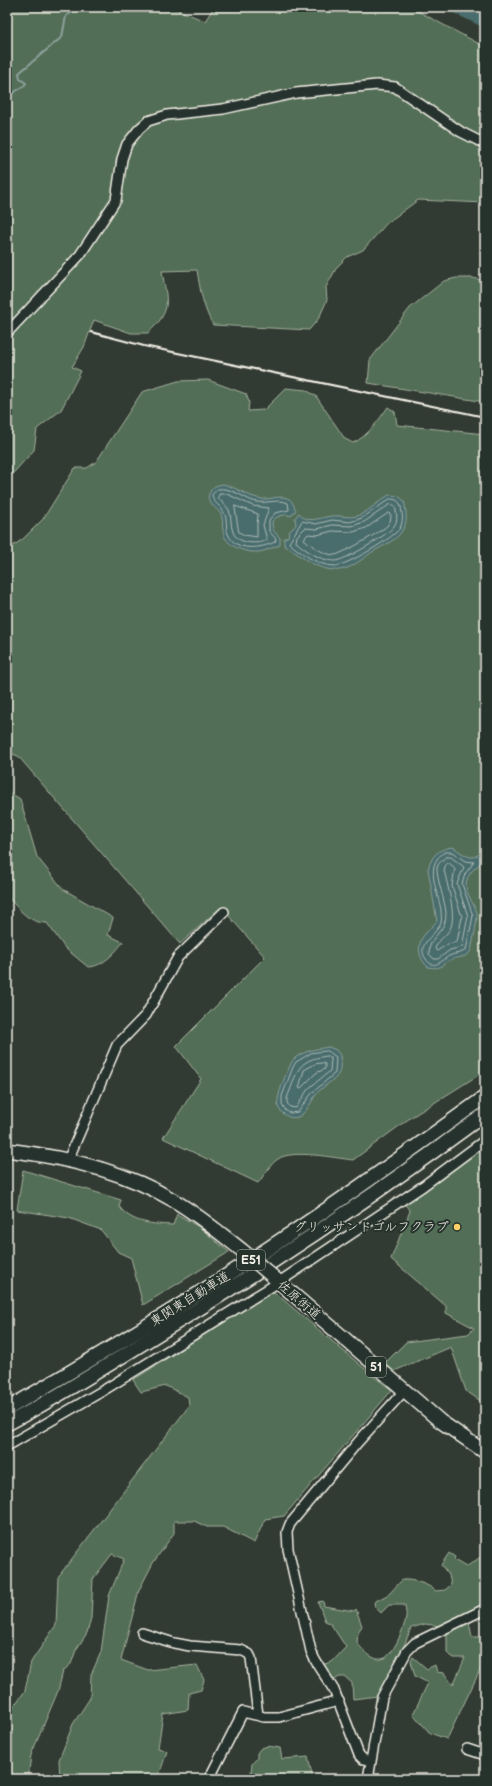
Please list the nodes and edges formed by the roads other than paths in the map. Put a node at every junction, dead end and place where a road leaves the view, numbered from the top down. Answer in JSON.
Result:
{"nodes":[{"id":1,"x":485,"y":144,"type":"edge"},
{"id":2,"x":7,"y":333,"type":"edge"},
{"id":3,"x":224,"y":912,"type":"dead end"},
{"id":4,"x":485,"y":1098,"type":"edge"},
{"id":5,"x":485,"y":1114,"type":"edge"},
{"id":6,"x":485,"y":1140,"type":"edge"},
{"id":7,"x":7,"y":1150,"type":"edge"},
{"id":8,"x":68,"y":1160,"type":"junction"},
{"id":9,"x":275,"y":1279,"type":"junction"},
{"id":10,"x":404,"y":1391,"type":"junction"},
{"id":11,"x":7,"y":1409,"type":"edge"},
{"id":12,"x":7,"y":1424,"type":"edge"},
{"id":13,"x":7,"y":1446,"type":"edge"},
{"id":14,"x":485,"y":1452,"type":"edge"},
{"id":15,"x":485,"y":1609,"type":"edge"},
{"id":16,"x":142,"y":1633,"type":"dead end"},
{"id":17,"x":339,"y":1701,"type":"junction"},
{"id":18,"x":258,"y":1715,"type":"junction"},
{"id":19,"x":467,"y":1749,"type":"dead end"},
{"id":20,"x":485,"y":1755,"type":"edge"},
{"id":21,"x":371,"y":1761,"type":"junction"},
{"id":22,"x":209,"y":1779,"type":"edge"},
{"id":23,"x":368,"y":1779,"type":"edge"}],
"edges":[{"from":1,"to":2,"type":"street"},
{"from":3,"to":8,"type":"street"},
{"from":4,"to":11,"type":"highway","name":"東関東自動車道","number":"E51"},
{"from":5,"to":12,"type":"highway","name":"東関東自動車道","number":"E51"},
{"from":6,"to":9,"type":"street"},
{"from":7,"to":8,"type":"highway","name":"佐原街道","number":"51"},
{"from":8,"to":9,"type":"highway","name":"佐原街道","number":"51","bridge":true},
{"from":9,"to":10,"type":"highway","name":"佐原街道","number":"51"},
{"from":9,"to":13,"type":"street"},
{"from":10,"to":14,"type":"highway","name":"佐原街道","number":"51"},
{"from":10,"to":17,"type":"street"},
{"from":15,"to":21,"type":"street"},
{"from":16,"to":18,"type":"street"},
{"from":17,"to":18,"type":"street"},
{"from":17,"to":21,"type":"street"},
{"from":18,"to":22,"type":"street"},
{"from":19,"to":20,"type":"street"},
{"from":21,"to":23,"type":"street"}]}
